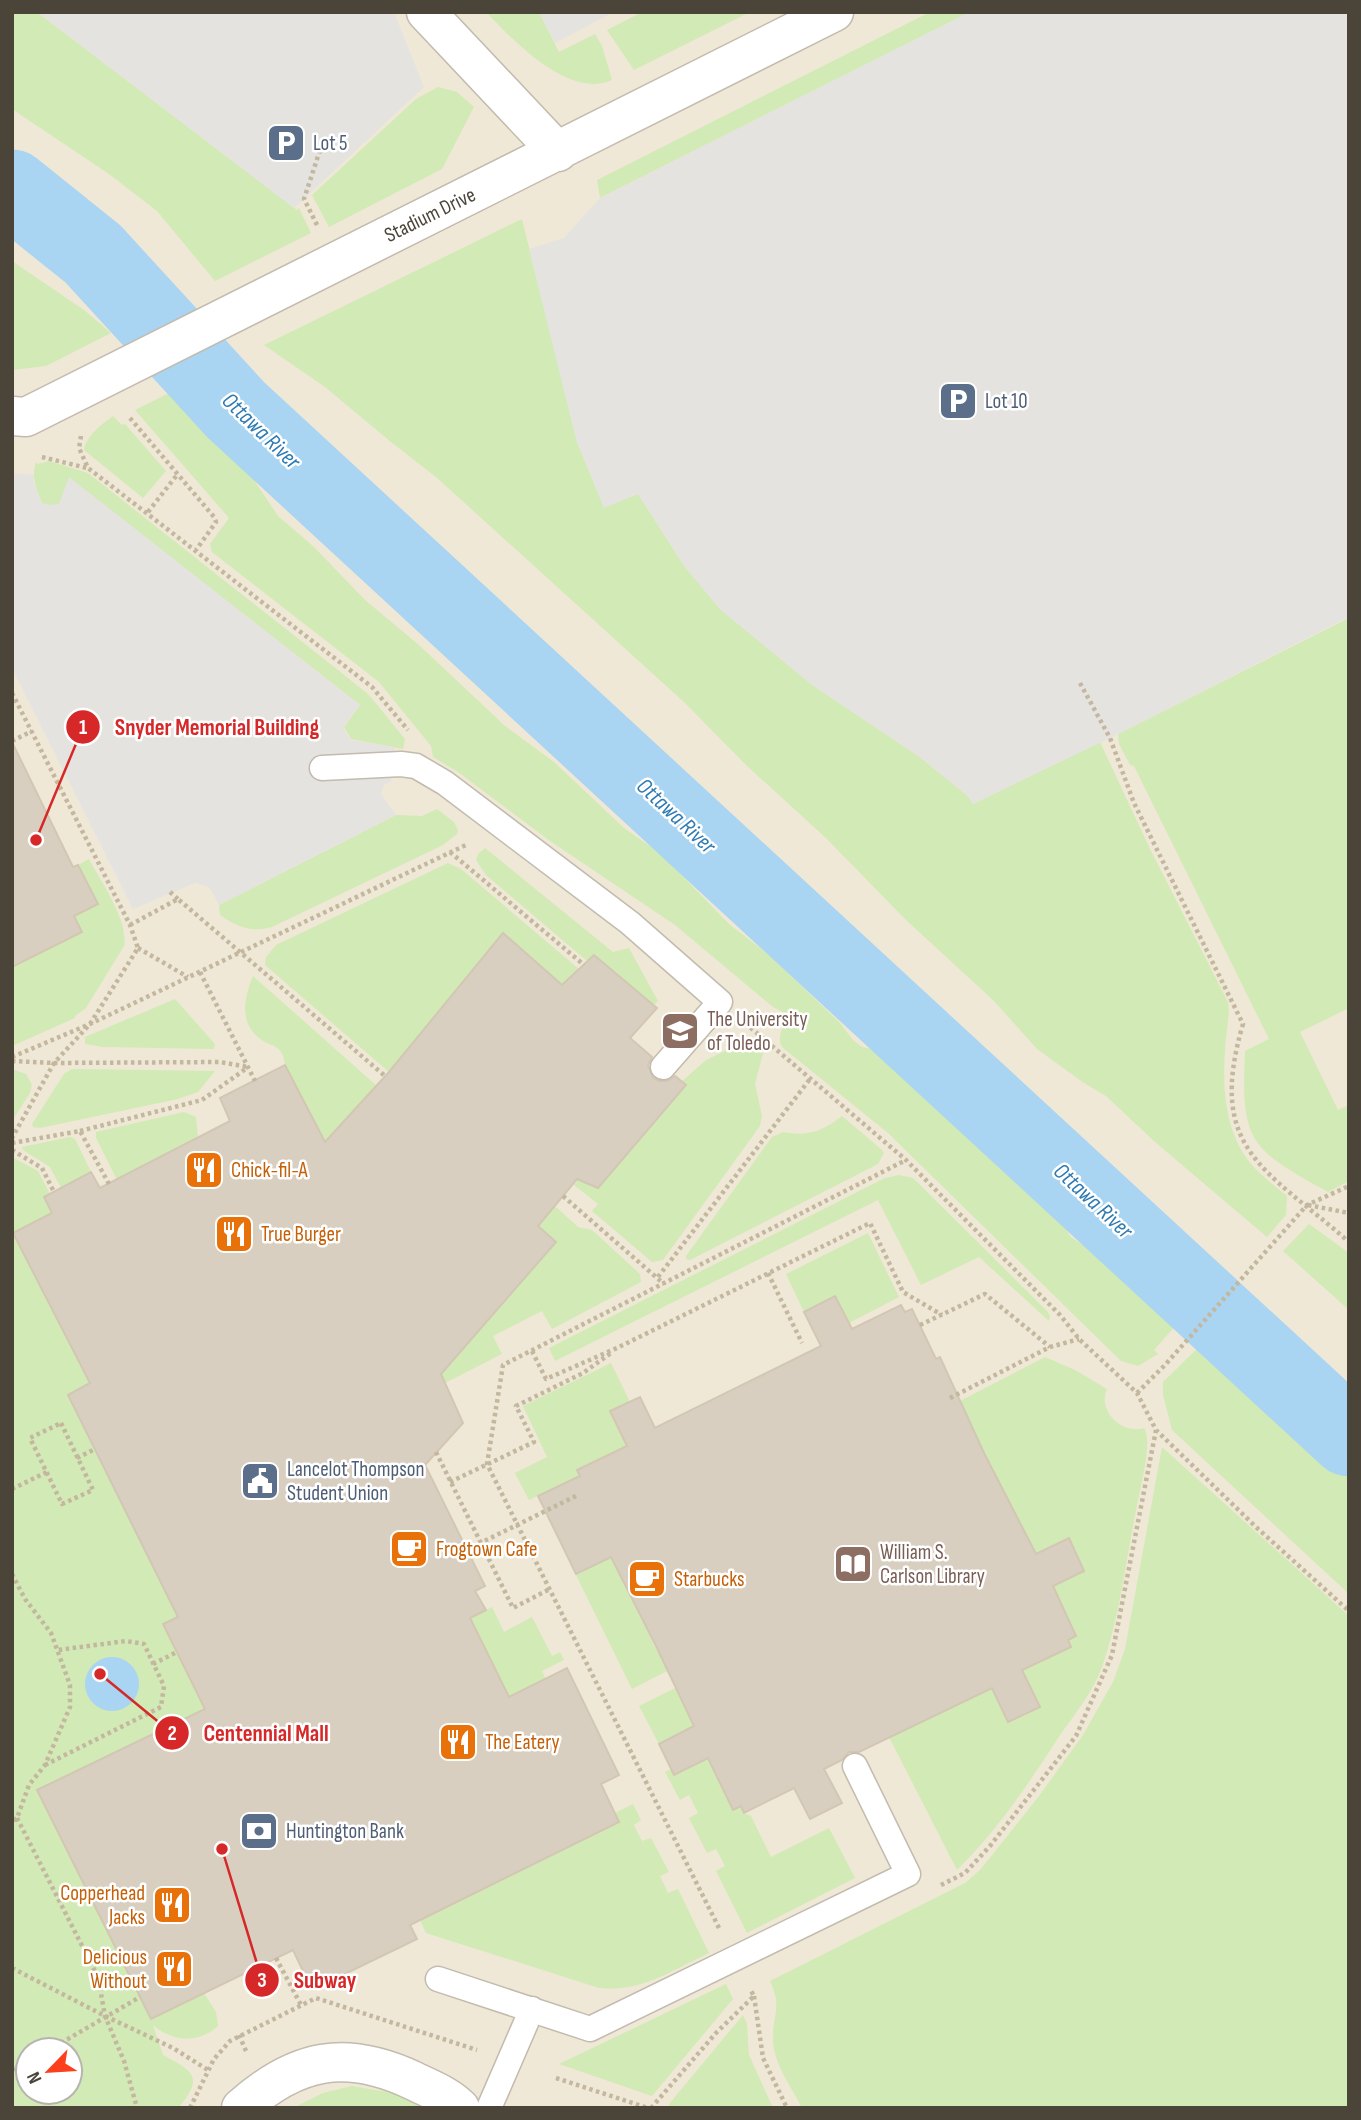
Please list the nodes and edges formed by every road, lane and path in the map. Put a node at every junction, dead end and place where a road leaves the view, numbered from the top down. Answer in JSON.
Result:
{"nodes":[{"id":1,"x":426,"y":12,"type":"edge"},
{"id":2,"x":834,"y":12,"type":"edge"},
{"id":3,"x":321,"y":147,"type":"dead end"},
{"id":4,"x":558,"y":152,"type":"junction"},
{"id":5,"x":319,"y":228,"type":"dead end"},
{"id":6,"x":19,"y":417,"type":"edge"},
{"id":7,"x":130,"y":418,"type":"dead end"},
{"id":8,"x":73,"y":437,"type":"dead end"},
{"id":9,"x":52,"y":451,"type":"dead end"},
{"id":10,"x":88,"y":468,"type":"junction"},
{"id":11,"x":177,"y":475,"type":"junction"},
{"id":12,"x":148,"y":512,"type":"junction"},
{"id":13,"x":196,"y":550,"type":"junction"},
{"id":14,"x":1080,"y":683,"type":"dead end"},
{"id":15,"x":12,"y":693,"type":"edge"},
{"id":16,"x":32,"y":731,"type":"junction"},
{"id":17,"x":410,"y":733,"type":"dead end"},
{"id":18,"x":12,"y":741,"type":"edge"},
{"id":19,"x":322,"y":768,"type":"dead end"},
{"id":20,"x":472,"y":842,"type":"dead end"},
{"id":21,"x":450,"y":852,"type":"junction"},
{"id":22,"x":170,"y":892,"type":"dead end"},
{"id":23,"x":178,"y":899,"type":"junction"},
{"id":24,"x":130,"y":925,"type":"junction"},
{"id":25,"x":138,"y":948,"type":"junction"},
{"id":26,"x":240,"y":952,"type":"junction"},
{"id":27,"x":584,"y":965,"type":"dead end"},
{"id":28,"x":200,"y":972,"type":"junction"},
{"id":29,"x":188,"y":977,"type":"junction"},
{"id":30,"x":720,"y":1002,"type":"junction"},
{"id":31,"x":90,"y":1024,"type":"junction"},
{"id":32,"x":12,"y":1059,"type":"edge"},
{"id":33,"x":54,"y":1063,"type":"junction"},
{"id":34,"x":248,"y":1067,"type":"junction"},
{"id":35,"x":663,"y":1067,"type":"dead end"},
{"id":36,"x":385,"y":1076,"type":"dead end"},
{"id":37,"x":810,"y":1079,"type":"junction"},
{"id":38,"x":255,"y":1081,"type":"dead end"},
{"id":39,"x":80,"y":1131,"type":"junction"},
{"id":40,"x":12,"y":1141,"type":"edge"},
{"id":41,"x":12,"y":1150,"type":"edge"},
{"id":42,"x":906,"y":1160,"type":"junction"},
{"id":43,"x":109,"y":1184,"type":"dead end"},
{"id":44,"x":1349,"y":1186,"type":"edge"},
{"id":45,"x":54,"y":1192,"type":"dead end"},
{"id":46,"x":563,"y":1196,"type":"dead end"},
{"id":47,"x":1307,"y":1205,"type":"junction"},
{"id":48,"x":1349,"y":1213,"type":"edge"},
{"id":49,"x":1349,"y":1242,"type":"edge"},
{"id":50,"x":768,"y":1273,"type":"junction"},
{"id":51,"x":658,"y":1276,"type":"junction"},
{"id":52,"x":664,"y":1284,"type":"junction"},
{"id":53,"x":942,"y":1315,"type":"junction"},
{"id":54,"x":920,"y":1325,"type":"dead end"},
{"id":55,"x":1079,"y":1339,"type":"junction"},
{"id":56,"x":803,"y":1343,"type":"dead end"},
{"id":57,"x":618,"y":1348,"type":"junction"},
{"id":58,"x":1051,"y":1348,"type":"junction"},
{"id":59,"x":532,"y":1351,"type":"junction"},
{"id":60,"x":1137,"y":1393,"type":"junction"},
{"id":61,"x":950,"y":1398,"type":"dead end"},
{"id":62,"x":1156,"y":1430,"type":"junction"},
{"id":63,"x":95,"y":1449,"type":"dead end"},
{"id":64,"x":436,"y":1452,"type":"dead end"},
{"id":65,"x":77,"y":1458,"type":"junction"},
{"id":66,"x":487,"y":1464,"type":"junction"},
{"id":67,"x":47,"y":1472,"type":"junction"},
{"id":68,"x":450,"y":1482,"type":"junction"},
{"id":69,"x":12,"y":1489,"type":"edge"},
{"id":70,"x":578,"y":1495,"type":"dead end"},
{"id":71,"x":516,"y":1525,"type":"junction"},
{"id":72,"x":479,"y":1543,"type":"junction"},
{"id":73,"x":466,"y":1550,"type":"dead end"},
{"id":74,"x":12,"y":1577,"type":"edge"},
{"id":75,"x":548,"y":1590,"type":"junction"},
{"id":76,"x":1349,"y":1611,"type":"edge"},
{"id":77,"x":58,"y":1650,"type":"junction"},
{"id":78,"x":177,"y":1652,"type":"dead end"},
{"id":79,"x":153,"y":1664,"type":"junction"},
{"id":80,"x":45,"y":1765,"type":"junction"},
{"id":81,"x":855,"y":1766,"type":"dead end"},
{"id":82,"x":1046,"y":1776,"type":"dead end"},
{"id":83,"x":15,"y":1820,"type":"edge"},
{"id":84,"x":722,"y":1933,"type":"dead end"},
{"id":85,"x":276,"y":1958,"type":"dead end"},
{"id":86,"x":12,"y":1968,"type":"edge"},
{"id":87,"x":438,"y":1979,"type":"dead end"},
{"id":88,"x":746,"y":1981,"type":"dead end"},
{"id":89,"x":754,"y":1996,"type":"junction"},
{"id":90,"x":140,"y":1997,"type":"dead end"},
{"id":91,"x":301,"y":2005,"type":"dead end"},
{"id":92,"x":532,"y":2009,"type":"junction"},
{"id":93,"x":105,"y":2016,"type":"junction"},
{"id":94,"x":72,"y":2036,"type":"edge"},
{"id":95,"x":208,"y":2070,"type":"dead end"},
{"id":96,"x":556,"y":2078,"type":"dead end"},
{"id":97,"x":137,"y":2108,"type":"edge"},
{"id":98,"x":241,"y":2108,"type":"edge"},
{"id":99,"x":460,"y":2108,"type":"edge"},
{"id":100,"x":489,"y":2108,"type":"edge"},
{"id":101,"x":649,"y":2108,"type":"edge"},
{"id":102,"x":787,"y":2108,"type":"edge"}],
"edges":[{"from":1,"to":4,"type":"street"},
{"from":2,"to":4,"type":"street","name":"Stadium Drive"},
{"from":3,"to":5,"type":"path"},
{"from":4,"to":6,"type":"street","name":"Stadium Drive"},
{"from":7,"to":11,"type":"path"},
{"from":8,"to":10,"type":"path"},
{"from":9,"to":10,"type":"path"},
{"from":10,"to":12,"type":"path"},
{"from":11,"to":12,"type":"path"},
{"from":11,"to":13,"type":"path"},
{"from":12,"to":13,"type":"path"},
{"from":13,"to":17,"type":"path"},
{"from":14,"to":47,"type":"path"},
{"from":15,"to":16,"type":"path"},
{"from":16,"to":18,"type":"path"},
{"from":16,"to":24,"type":"path"},
{"from":19,"to":30,"type":"lane"},
{"from":20,"to":21,"type":"path"},
{"from":21,"to":26,"type":"path"},
{"from":21,"to":27,"type":"path"},
{"from":22,"to":23,"type":"path"},
{"from":23,"to":24,"type":"path"},
{"from":23,"to":26,"type":"path"},
{"from":24,"to":25,"type":"path"},
{"from":25,"to":29,"type":"path"},
{"from":25,"to":31,"type":"path"},
{"from":26,"to":28,"type":"path"},
{"from":26,"to":36,"type":"path"},
{"from":28,"to":29,"type":"path"},
{"from":28,"to":34,"type":"path"},
{"from":29,"to":31,"type":"path"},
{"from":30,"to":35,"type":"lane"},
{"from":30,"to":37,"type":"path"},
{"from":31,"to":32,"type":"path"},
{"from":31,"to":33,"type":"path"},
{"from":32,"to":33,"type":"path"},
{"from":33,"to":34,"type":"path"},
{"from":33,"to":40,"type":"path"},
{"from":34,"to":38,"type":"path"},
{"from":34,"to":39,"type":"path"},
{"from":37,"to":42,"type":"path"},
{"from":37,"to":51,"type":"path"},
{"from":39,"to":40,"type":"path"},
{"from":39,"to":43,"type":"path"},
{"from":41,"to":45,"type":"path"},
{"from":42,"to":52,"type":"path"},
{"from":42,"to":55,"type":"path"},
{"from":44,"to":47,"type":"path"},
{"from":46,"to":51,"type":"path"},
{"from":47,"to":48,"type":"path"},
{"from":47,"to":49,"type":"path"},
{"from":47,"to":60,"type":"path"},
{"from":50,"to":53,"type":"path"},
{"from":50,"to":56,"type":"path"},
{"from":50,"to":57,"type":"path"},
{"from":51,"to":52,"type":"path"},
{"from":52,"to":59,"type":"path"},
{"from":53,"to":54,"type":"path"},
{"from":53,"to":58,"type":"path"},
{"from":55,"to":58,"type":"path"},
{"from":55,"to":60,"type":"path"},
{"from":57,"to":59,"type":"path"},
{"from":57,"to":66,"type":"path"},
{"from":58,"to":61,"type":"path"},
{"from":59,"to":66,"type":"path"},
{"from":60,"to":62,"type":"path"},
{"from":62,"to":76,"type":"path"},
{"from":62,"to":82,"type":"path"},
{"from":63,"to":65,"type":"path"},
{"from":64,"to":68,"type":"path"},
{"from":65,"to":67,"type":"path"},
{"from":65,"to":67,"type":"path"},
{"from":66,"to":68,"type":"path"},
{"from":66,"to":71,"type":"path"},
{"from":67,"to":69,"type":"path"},
{"from":68,"to":72,"type":"path"},
{"from":70,"to":71,"type":"path"},
{"from":71,"to":72,"type":"path"},
{"from":71,"to":75,"type":"path"},
{"from":72,"to":73,"type":"path"},
{"from":72,"to":75,"type":"path"},
{"from":74,"to":77,"type":"path"},
{"from":75,"to":84,"type":"path"},
{"from":77,"to":79,"type":"path"},
{"from":77,"to":80,"type":"path"},
{"from":78,"to":79,"type":"path"},
{"from":79,"to":80,"type":"path"},
{"from":80,"to":83,"type":"path"},
{"from":81,"to":92,"type":"lane"},
{"from":83,"to":93,"type":"path"},
{"from":85,"to":91,"type":"path"},
{"from":86,"to":93,"type":"path"},
{"from":87,"to":92,"type":"lane"},
{"from":88,"to":89,"type":"path"},
{"from":89,"to":101,"type":"path"},
{"from":89,"to":102,"type":"path"},
{"from":90,"to":93,"type":"path"},
{"from":92,"to":100,"type":"lane"},
{"from":93,"to":94,"type":"path"},
{"from":93,"to":95,"type":"path"},
{"from":93,"to":97,"type":"path"},
{"from":96,"to":101,"type":"path"},
{"from":98,"to":99,"type":"street"}]}
